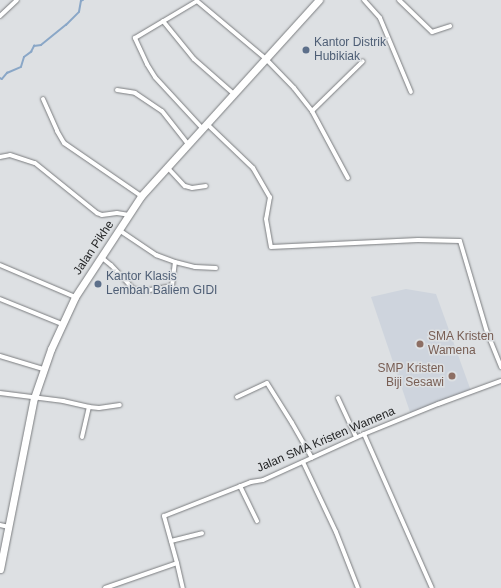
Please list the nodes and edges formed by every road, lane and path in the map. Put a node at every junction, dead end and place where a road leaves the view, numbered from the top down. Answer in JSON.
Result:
{"nodes":[{"id":1,"x":17,"y":0,"type":"edge"},
{"id":2,"x":319,"y":0,"type":"edge"},
{"id":3,"x":364,"y":0,"type":"edge"},
{"id":4,"x":399,"y":0,"type":"edge"},
{"id":5,"x":0,"y":16,"type":"edge"},
{"id":6,"x":163,"y":21,"type":"junction"},
{"id":7,"x":450,"y":26,"type":"dead end"},
{"id":8,"x":265,"y":58,"type":"junction"},
{"id":9,"x":363,"y":61,"type":"dead end"},
{"id":10,"x":117,"y":90,"type":"dead end"},
{"id":11,"x":410,"y":92,"type":"dead end"},
{"id":12,"x":234,"y":94,"type":"junction"},
{"id":13,"x":44,"y":99,"type":"dead end"},
{"id":14,"x":312,"y":111,"type":"junction"},
{"id":15,"x":204,"y":126,"type":"junction"},
{"id":16,"x":188,"y":144,"type":"junction"},
{"id":17,"x":0,"y":157,"type":"edge"},
{"id":18,"x":167,"y":167,"type":"junction"},
{"id":19,"x":348,"y":178,"type":"dead end"},
{"id":20,"x":206,"y":186,"type":"dead end"},
{"id":21,"x":141,"y":196,"type":"junction"},
{"id":22,"x":129,"y":215,"type":"junction"},
{"id":23,"x":119,"y":230,"type":"junction"},
{"id":24,"x":100,"y":256,"type":"junction"},
{"id":25,"x":175,"y":262,"type":"junction"},
{"id":26,"x":0,"y":265,"type":"edge"},
{"id":27,"x":216,"y":268,"type":"dead end"},
{"id":28,"x":75,"y":297,"type":"junction"},
{"id":29,"x":0,"y":299,"type":"edge"},
{"id":30,"x":62,"y":324,"type":"junction"},
{"id":31,"x":0,"y":356,"type":"edge"},
{"id":32,"x":501,"y":367,"type":"edge"},
{"id":33,"x":43,"y":369,"type":"junction"},
{"id":34,"x":501,"y":381,"type":"edge"},
{"id":35,"x":0,"y":394,"type":"edge"},
{"id":36,"x":34,"y":398,"type":"junction"},
{"id":37,"x":237,"y":398,"type":"dead end"},
{"id":38,"x":338,"y":398,"type":"dead end"},
{"id":39,"x":120,"y":405,"type":"dead end"},
{"id":40,"x":89,"y":407,"type":"junction"},
{"id":41,"x":364,"y":434,"type":"junction"},
{"id":42,"x":82,"y":436,"type":"dead end"},
{"id":43,"x":356,"y":437,"type":"junction"},
{"id":44,"x":312,"y":458,"type":"junction"},
{"id":45,"x":303,"y":462,"type":"junction"},
{"id":46,"x":240,"y":486,"type":"junction"},
{"id":47,"x":257,"y":521,"type":"dead end"},
{"id":48,"x":0,"y":525,"type":"edge"},
{"id":49,"x":9,"y":527,"type":"junction"},
{"id":50,"x":202,"y":532,"type":"dead end"},
{"id":51,"x":172,"y":541,"type":"junction"},
{"id":52,"x":177,"y":563,"type":"junction"},
{"id":53,"x":0,"y":569,"type":"edge"},
{"id":54,"x":105,"y":588,"type":"edge"},
{"id":55,"x":183,"y":588,"type":"edge"},
{"id":56,"x":358,"y":588,"type":"edge"},
{"id":57,"x":432,"y":588,"type":"edge"}],
"edges":[{"from":1,"to":5,"type":"street"},
{"from":2,"to":8,"type":"highway","name":"Jalan Pikhe"},
{"from":3,"to":11,"type":"street"},
{"from":4,"to":7,"type":"street"},
{"from":6,"to":8,"type":"street"},
{"from":6,"to":12,"type":"street"},
{"from":6,"to":15,"type":"street"},
{"from":8,"to":12,"type":"highway","name":"Jalan Pikhe"},
{"from":8,"to":14,"type":"street"},
{"from":9,"to":14,"type":"street"},
{"from":10,"to":16,"type":"street"},
{"from":12,"to":15,"type":"highway","name":"Jalan Pikhe"},
{"from":13,"to":21,"type":"street"},
{"from":14,"to":19,"type":"street"},
{"from":15,"to":16,"type":"highway","name":"Jalan Pikhe"},
{"from":15,"to":32,"type":"street"},
{"from":16,"to":18,"type":"highway","name":"Jalan Pikhe"},
{"from":17,"to":22,"type":"street"},
{"from":18,"to":20,"type":"street"},
{"from":18,"to":21,"type":"highway","name":"Jalan Pikhe"},
{"from":21,"to":22,"type":"highway","name":"Jalan Pikhe"},
{"from":22,"to":23,"type":"highway","name":"Jalan Pikhe"},
{"from":23,"to":24,"type":"highway","name":"Jalan Pikhe"},
{"from":23,"to":25,"type":"street"},
{"from":24,"to":25,"type":"street"},
{"from":24,"to":28,"type":"highway","name":"Jalan Pikhe"},
{"from":25,"to":27,"type":"street"},
{"from":26,"to":28,"type":"street"},
{"from":28,"to":30,"type":"highway","name":"Jalan Pikhe"},
{"from":29,"to":30,"type":"street"},
{"from":30,"to":33,"type":"highway","name":"Jalan Pikhe"},
{"from":31,"to":33,"type":"street"},
{"from":33,"to":36,"type":"highway","name":"Jalan Pikhe"},
{"from":34,"to":41,"type":"street","name":"Jalan SMA Kristen Wamena"},
{"from":35,"to":36,"type":"street"},
{"from":36,"to":40,"type":"street"},
{"from":36,"to":49,"type":"highway","name":"Jalan Pikhe"},
{"from":37,"to":44,"type":"street"},
{"from":38,"to":43,"type":"street"},
{"from":39,"to":40,"type":"street"},
{"from":40,"to":42,"type":"street"},
{"from":41,"to":43,"type":"street","name":"Jalan SMA Kristen Wamena"},
{"from":41,"to":57,"type":"street"},
{"from":43,"to":44,"type":"street","name":"Jalan SMA Kristen Wamena"},
{"from":44,"to":45,"type":"street","name":"Jalan SMA Kristen Wamena"},
{"from":45,"to":46,"type":"street","name":"Jalan SMA Kristen Wamena"},
{"from":45,"to":56,"type":"street"},
{"from":46,"to":47,"type":"street"},
{"from":46,"to":51,"type":"street","name":"Jalan SMA Kristen Wamena"},
{"from":48,"to":49,"type":"street"},
{"from":49,"to":53,"type":"highway","name":"Jalan Pikhe"},
{"from":50,"to":51,"type":"street"},
{"from":51,"to":52,"type":"street","name":"Jalan SMA Kristen Wamena"},
{"from":52,"to":54,"type":"street"},
{"from":52,"to":55,"type":"street","name":"Jalan SMA Kristen Wamena"}]}
